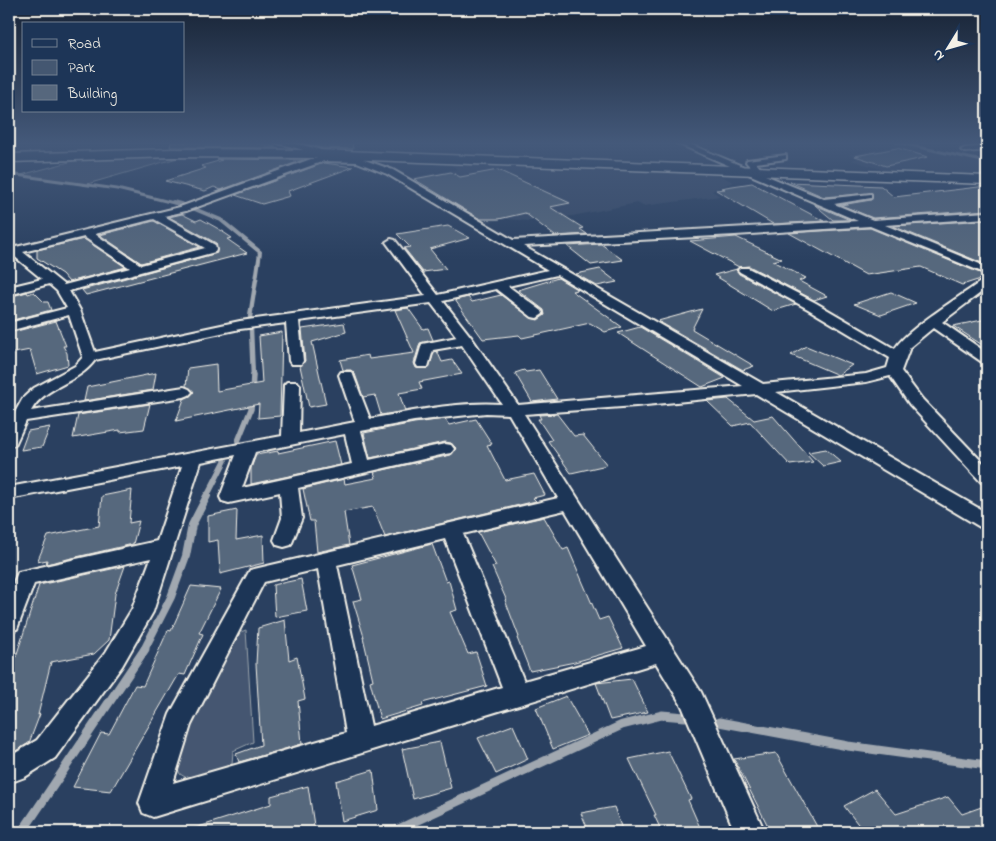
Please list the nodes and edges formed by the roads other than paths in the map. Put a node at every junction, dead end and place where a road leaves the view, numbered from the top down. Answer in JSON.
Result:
{"nodes":[{"id":1,"x":258,"y":181,"type":"edge"},
{"id":2,"x":406,"y":181,"type":"edge"},
{"id":3,"x":777,"y":181,"type":"edge"},
{"id":4,"x":868,"y":196,"type":"dead end"},
{"id":5,"x":822,"y":202,"type":"junction"},
{"id":6,"x":154,"y":216,"type":"junction"},
{"id":7,"x":987,"y":216,"type":"edge"},
{"id":8,"x":874,"y":223,"type":"junction"},
{"id":9,"x":86,"y":233,"type":"junction"},
{"id":10,"x":391,"y":242,"type":"dead end"},
{"id":11,"x":511,"y":243,"type":"junction"},
{"id":12,"x":12,"y":249,"type":"edge"},
{"id":13,"x":139,"y":269,"type":"junction"},
{"id":14,"x":744,"y":270,"type":"dead end"},
{"id":15,"x":987,"y":271,"type":"edge"},
{"id":16,"x":559,"y":272,"type":"junction"},
{"id":17,"x":51,"y":280,"type":"junction"},
{"id":18,"x":987,"y":283,"type":"edge"},
{"id":19,"x":499,"y":285,"type":"junction"},
{"id":20,"x":62,"y":289,"type":"junction"},
{"id":21,"x":9,"y":291,"type":"edge"},
{"id":22,"x":435,"y":299,"type":"junction"},
{"id":23,"x":74,"y":310,"type":"junction"},
{"id":24,"x":537,"y":314,"type":"dead end"},
{"id":25,"x":292,"y":319,"type":"junction"},
{"id":26,"x":933,"y":322,"type":"junction"},
{"id":27,"x":9,"y":327,"type":"edge"},
{"id":28,"x":466,"y":340,"type":"junction"},
{"id":29,"x":90,"y":356,"type":"junction"},
{"id":30,"x":987,"y":359,"type":"edge"},
{"id":31,"x":296,"y":361,"type":"dead end"},
{"id":32,"x":423,"y":364,"type":"dead end"},
{"id":33,"x":896,"y":364,"type":"junction"},
{"id":34,"x":346,"y":375,"type":"dead end"},
{"id":35,"x":292,"y":385,"type":"dead end"},
{"id":36,"x":757,"y":388,"type":"junction"},
{"id":37,"x":184,"y":392,"type":"dead end"},
{"id":38,"x":514,"y":410,"type":"junction"},
{"id":39,"x":20,"y":417,"type":"junction"},
{"id":40,"x":358,"y":427,"type":"junction"},
{"id":41,"x":290,"y":440,"type":"junction"},
{"id":42,"x":9,"y":441,"type":"edge"},
{"id":43,"x":247,"y":449,"type":"junction"},
{"id":44,"x":444,"y":449,"type":"dead end"},
{"id":45,"x":193,"y":459,"type":"junction"},
{"id":46,"x":362,"y":468,"type":"junction"},
{"id":47,"x":987,"y":478,"type":"edge"},
{"id":48,"x":288,"y":484,"type":"junction"},
{"id":49,"x":9,"y":493,"type":"edge"},
{"id":50,"x":570,"y":502,"type":"junction"},
{"id":51,"x":987,"y":522,"type":"edge"},
{"id":52,"x":451,"y":529,"type":"junction"},
{"id":53,"x":284,"y":540,"type":"dead end"},
{"id":54,"x":165,"y":547,"type":"junction"},
{"id":55,"x":326,"y":559,"type":"junction"},
{"id":56,"x":9,"y":622,"type":"edge"},
{"id":57,"x":662,"y":651,"type":"junction"},
{"id":58,"x":517,"y":693,"type":"junction"},
{"id":59,"x":361,"y":742,"type":"junction"},
{"id":60,"x":9,"y":770,"type":"edge"},
{"id":61,"x":750,"y":832,"type":"edge"}],
"edges":[{"from":1,"to":6,"type":"street"},
{"from":2,"to":11,"type":"street"},
{"from":3,"to":5,"type":"street"},
{"from":4,"to":5,"type":"street"},
{"from":5,"to":8,"type":"street"},
{"from":6,"to":9,"type":"street"},
{"from":6,"to":13,"type":"street"},
{"from":7,"to":8,"type":"street"},
{"from":8,"to":11,"type":"street"},
{"from":8,"to":15,"type":"street"},
{"from":9,"to":12,"type":"street"},
{"from":9,"to":13,"type":"street"},
{"from":10,"to":22,"type":"street"},
{"from":11,"to":16,"type":"street"},
{"from":12,"to":17,"type":"street"},
{"from":13,"to":20,"type":"street"},
{"from":14,"to":33,"type":"street"},
{"from":16,"to":19,"type":"street"},
{"from":16,"to":36,"type":"street"},
{"from":17,"to":20,"type":"street"},
{"from":17,"to":21,"type":"street"},
{"from":18,"to":26,"type":"street"},
{"from":19,"to":22,"type":"street"},
{"from":19,"to":24,"type":"street"},
{"from":20,"to":23,"type":"street"},
{"from":22,"to":25,"type":"street"},
{"from":22,"to":28,"type":"street"},
{"from":23,"to":27,"type":"street"},
{"from":23,"to":29,"type":"street"},
{"from":25,"to":29,"type":"street"},
{"from":25,"to":31,"type":"street"},
{"from":26,"to":30,"type":"street"},
{"from":26,"to":33,"type":"street"},
{"from":28,"to":32,"type":"street"},
{"from":28,"to":38,"type":"street"},
{"from":29,"to":39,"type":"street"},
{"from":33,"to":36,"type":"street"},
{"from":33,"to":47,"type":"street"},
{"from":34,"to":40,"type":"street"},
{"from":35,"to":41,"type":"street"},
{"from":36,"to":38,"type":"street"},
{"from":36,"to":51,"type":"street"},
{"from":37,"to":39,"type":"street"},
{"from":38,"to":40,"type":"street"},
{"from":38,"to":50,"type":"street"},
{"from":39,"to":42,"type":"street"},
{"from":40,"to":41,"type":"street"},
{"from":40,"to":46,"type":"street"},
{"from":41,"to":43,"type":"street"},
{"from":43,"to":45,"type":"street"},
{"from":43,"to":48,"type":"street"},
{"from":44,"to":46,"type":"street"},
{"from":45,"to":49,"type":"street"},
{"from":45,"to":54,"type":"street"},
{"from":46,"to":48,"type":"street"},
{"from":48,"to":53,"type":"street"},
{"from":50,"to":52,"type":"street"},
{"from":50,"to":57,"type":"street"},
{"from":52,"to":55,"type":"street"},
{"from":52,"to":58,"type":"street"},
{"from":54,"to":56,"type":"street"},
{"from":54,"to":60,"type":"street"},
{"from":55,"to":59,"type":"street"},
{"from":55,"to":59,"type":"street"},
{"from":57,"to":58,"type":"street"},
{"from":57,"to":61,"type":"street"},
{"from":58,"to":59,"type":"street"}]}
